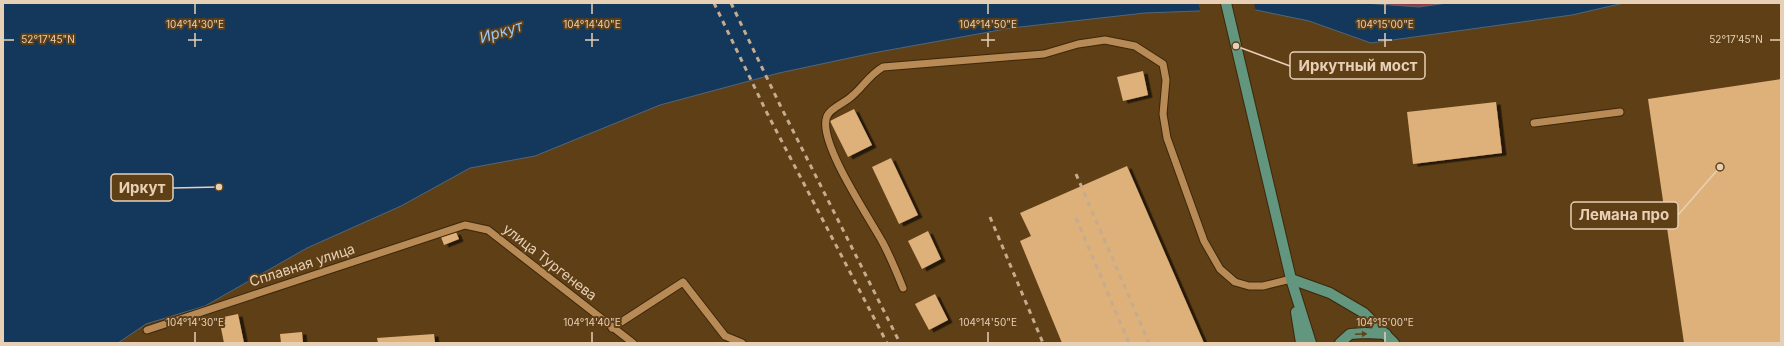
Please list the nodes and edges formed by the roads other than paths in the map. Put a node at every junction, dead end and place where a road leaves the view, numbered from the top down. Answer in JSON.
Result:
{"nodes":[{"id":1,"x":1226,"y":3,"type":"edge"},
{"id":2,"x":1620,"y":112,"type":"dead end"},
{"id":3,"x":1534,"y":123,"type":"dead end"},
{"id":4,"x":465,"y":225,"type":"joint"},
{"id":5,"x":1291,"y":279,"type":"junction"},
{"id":6,"x":903,"y":288,"type":"dead end"},
{"id":7,"x":612,"y":328,"type":"junction"},
{"id":8,"x":147,"y":330,"type":"dead end"},
{"id":9,"x":1386,"y":334,"type":"junction"},
{"id":10,"x":633,"y":343,"type":"edge"},
{"id":11,"x":742,"y":343,"type":"edge"},
{"id":12,"x":1301,"y":343,"type":"edge"},
{"id":13,"x":1311,"y":343,"type":"edge"},
{"id":14,"x":1340,"y":343,"type":"edge"},
{"id":15,"x":1394,"y":343,"type":"edge"}],
"edges":[{"from":1,"to":5,"type":"main road"},
{"from":2,"to":3,"type":"street"},
{"from":4,"to":7,"type":"street","name":"улица Тургенева"},
{"from":4,"to":8,"type":"street","name":"Сплавная улица"},
{"from":5,"to":6,"type":"street"},
{"from":5,"to":9,"type":"main road"},
{"from":5,"to":12,"type":"main road"},
{"from":5,"to":13,"type":"main road"},
{"from":7,"to":10,"type":"street","name":"улица Тургенева"},
{"from":7,"to":11,"type":"street"},
{"from":14,"to":9,"type":"main road","one_way":true},
{"from":9,"to":15,"type":"main road"}]}
